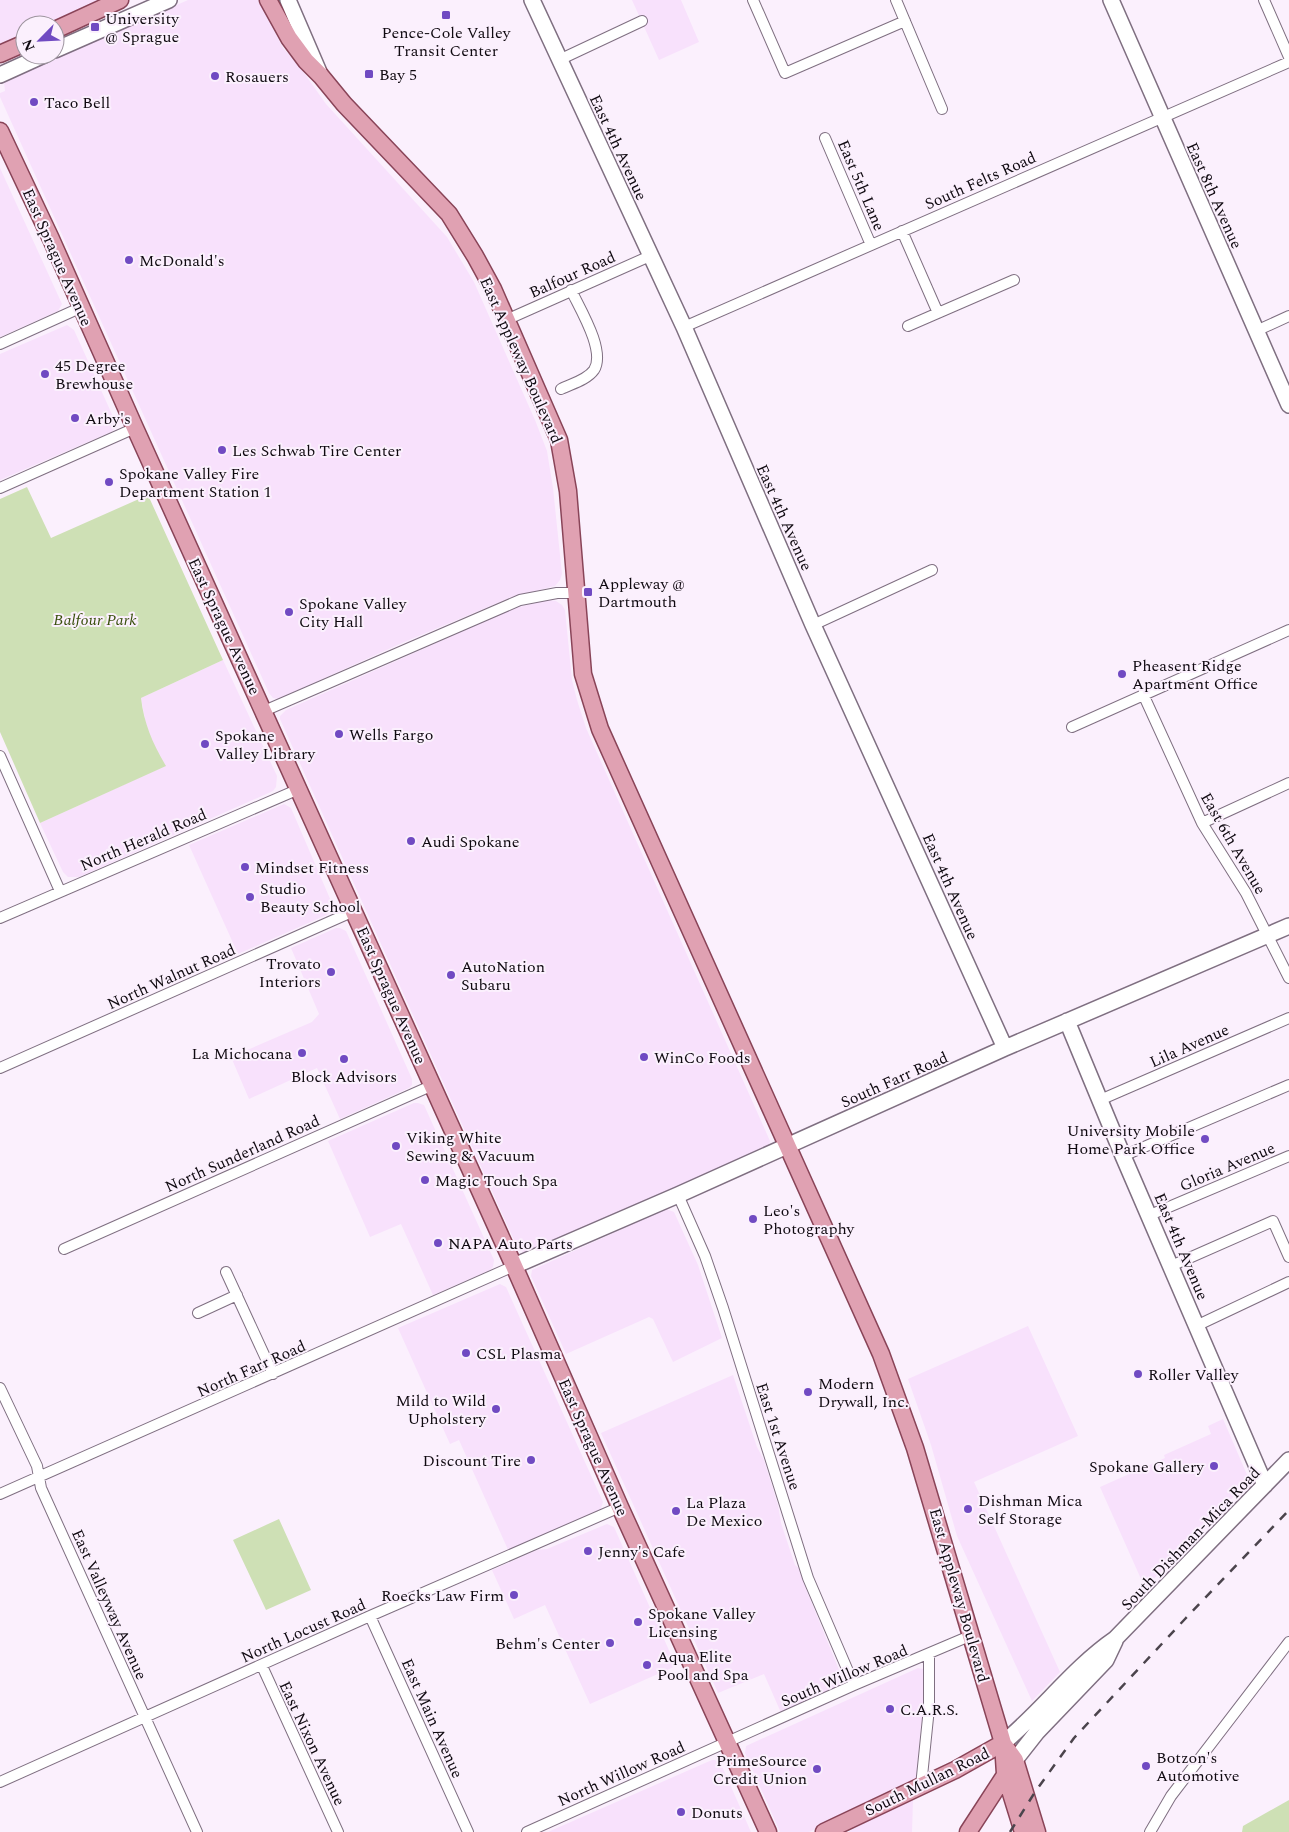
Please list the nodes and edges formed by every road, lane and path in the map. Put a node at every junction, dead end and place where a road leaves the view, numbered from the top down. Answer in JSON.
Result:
{"nodes":[{"id":1,"x":120,"y":0,"type":"edge"},
{"id":2,"x":168,"y":0,"type":"edge"},
{"id":3,"x":268,"y":0,"type":"edge"},
{"id":4,"x":288,"y":0,"type":"edge"},
{"id":5,"x":532,"y":0,"type":"edge"},
{"id":6,"x":753,"y":0,"type":"edge"},
{"id":7,"x":896,"y":0,"type":"edge"},
{"id":8,"x":1111,"y":0,"type":"edge"},
{"id":9,"x":1264,"y":0,"type":"edge"},
{"id":10,"x":905,"y":21,"type":"junction"},
{"id":11,"x":642,"y":22,"type":"dead end"},
{"id":12,"x":65,"y":25,"type":"edge"},
{"id":13,"x":65,"y":46,"type":"edge"},
{"id":14,"x":15,"y":47,"type":"edge"},
{"id":15,"x":0,"y":54,"type":"edge"},
{"id":16,"x":1289,"y":57,"type":"edge"},
{"id":17,"x":559,"y":60,"type":"junction"},
{"id":18,"x":1289,"y":62,"type":"edge"},
{"id":19,"x":22,"y":65,"type":"edge"},
{"id":20,"x":0,"y":75,"type":"edge"},
{"id":21,"x":321,"y":76,"type":"junction"},
{"id":22,"x":942,"y":109,"type":"dead end"},
{"id":23,"x":1162,"y":117,"type":"junction"},
{"id":24,"x":0,"y":132,"type":"edge"},
{"id":25,"x":825,"y":138,"type":"dead end"},
{"id":26,"x":902,"y":231,"type":"junction"},
{"id":27,"x":871,"y":245,"type":"junction"},
{"id":28,"x":650,"y":256,"type":"junction"},
{"id":29,"x":1014,"y":280,"type":"dead end"},
{"id":30,"x":571,"y":290,"type":"junction"},
{"id":31,"x":82,"y":308,"type":"junction"},
{"id":32,"x":938,"y":313,"type":"junction"},
{"id":33,"x":1289,"y":316,"type":"edge"},
{"id":34,"x":506,"y":320,"type":"junction"},
{"id":35,"x":908,"y":326,"type":"dead end"},
{"id":36,"x":684,"y":327,"type":"junction"},
{"id":37,"x":1256,"y":331,"type":"junction"},
{"id":38,"x":0,"y":344,"type":"edge"},
{"id":39,"x":561,"y":389,"type":"dead end"},
{"id":40,"x":1289,"y":405,"type":"edge"},
{"id":41,"x":135,"y":428,"type":"junction"},
{"id":42,"x":0,"y":488,"type":"edge"},
{"id":43,"x":932,"y":570,"type":"dead end"},
{"id":44,"x":575,"y":593,"type":"junction"},
{"id":45,"x":813,"y":624,"type":"junction"},
{"id":46,"x":1289,"y":630,"type":"edge"},
{"id":47,"x":1143,"y":694,"type":"junction"},
{"id":48,"x":264,"y":711,"type":"junction"},
{"id":49,"x":1072,"y":726,"type":"dead end"},
{"id":50,"x":0,"y":756,"type":"edge"},
{"id":51,"x":1289,"y":783,"type":"edge"},
{"id":52,"x":299,"y":789,"type":"junction"},
{"id":53,"x":1202,"y":822,"type":"junction"},
{"id":54,"x":60,"y":891,"type":"junction"},
{"id":55,"x":354,"y":911,"type":"junction"},
{"id":56,"x":0,"y":918,"type":"edge"},
{"id":57,"x":1289,"y":926,"type":"edge"},
{"id":58,"x":1268,"y":935,"type":"junction"},
{"id":59,"x":1289,"y":978,"type":"edge"},
{"id":60,"x":1289,"y":1018,"type":"edge"},
{"id":61,"x":1067,"y":1021,"type":"junction"},
{"id":62,"x":1006,"y":1048,"type":"junction"},
{"id":63,"x":0,"y":1068,"type":"edge"},
{"id":64,"x":433,"y":1085,"type":"junction"},
{"id":65,"x":1289,"y":1085,"type":"edge"},
{"id":66,"x":1100,"y":1100,"type":"junction"},
{"id":67,"x":788,"y":1145,"type":"junction"},
{"id":68,"x":1123,"y":1156,"type":"junction"},
{"id":69,"x":1289,"y":1156,"type":"edge"},
{"id":70,"x":678,"y":1195,"type":"junction"},
{"id":71,"x":1150,"y":1215,"type":"junction"},
{"id":72,"x":64,"y":1248,"type":"dead end"},
{"id":73,"x":1289,"y":1257,"type":"edge"},
{"id":74,"x":514,"y":1266,"type":"junction"},
{"id":75,"x":1171,"y":1266,"type":"junction"},
{"id":76,"x":226,"y":1272,"type":"dead end"},
{"id":77,"x":1289,"y":1282,"type":"edge"},
{"id":78,"x":237,"y":1296,"type":"junction"},
{"id":79,"x":198,"y":1313,"type":"dead end"},
{"id":80,"x":1196,"y":1326,"type":"junction"},
{"id":81,"x":272,"y":1374,"type":"junction"},
{"id":82,"x":0,"y":1388,"type":"edge"},
{"id":83,"x":1289,"y":1460,"type":"edge"},
{"id":84,"x":39,"y":1477,"type":"junction"},
{"id":85,"x":1265,"y":1485,"type":"junction"},
{"id":86,"x":0,"y":1494,"type":"edge"},
{"id":87,"x":620,"y":1507,"type":"junction"},
{"id":88,"x":370,"y":1616,"type":"junction"},
{"id":89,"x":972,"y":1635,"type":"junction"},
{"id":90,"x":1115,"y":1639,"type":"junction"},
{"id":91,"x":1289,"y":1642,"type":"edge"},
{"id":92,"x":929,"y":1655,"type":"junction"},
{"id":93,"x":262,"y":1666,"type":"junction"},
{"id":94,"x":854,"y":1685,"type":"junction"},
{"id":95,"x":145,"y":1716,"type":"junction"},
{"id":96,"x":728,"y":1742,"type":"junction"},
{"id":97,"x":1003,"y":1743,"type":"junction"},
{"id":98,"x":1016,"y":1760,"type":"junction"},
{"id":99,"x":1005,"y":1774,"type":"junction"},
{"id":100,"x":0,"y":1782,"type":"edge"},
{"id":101,"x":921,"y":1786,"type":"junction"},
{"id":102,"x":197,"y":1832,"type":"edge"},
{"id":103,"x":338,"y":1832,"type":"edge"},
{"id":104,"x":468,"y":1832,"type":"edge"},
{"id":105,"x":527,"y":1832,"type":"edge"},
{"id":106,"x":768,"y":1832,"type":"edge"},
{"id":107,"x":824,"y":1832,"type":"edge"},
{"id":108,"x":968,"y":1832,"type":"edge"},
{"id":109,"x":1023,"y":1832,"type":"edge"},
{"id":110,"x":1037,"y":1832,"type":"edge"},
{"id":111,"x":1150,"y":1832,"type":"edge"}],
"edges":[{"from":1,"to":12,"type":"main road"},
{"from":2,"to":13,"type":"street"},
{"from":3,"to":21,"type":"main road","name":"East Appleway Boulevard"},
{"from":4,"to":21,"type":"street","name":"East Appleway Boulevard"},
{"from":5,"to":17,"type":"street","name":"East 4th Avenue"},
{"from":6,"to":10,"type":"street"},
{"from":7,"to":10,"type":"street"},
{"from":8,"to":23,"type":"street","name":"East 8th Avenue"},
{"from":9,"to":16,"type":"street"},
{"from":10,"to":22,"type":"street"},
{"from":11,"to":17,"type":"street"},
{"from":14,"to":15,"type":"main road"},
{"from":17,"to":28,"type":"street","name":"East 4th Avenue"},
{"from":18,"to":23,"type":"street","name":"South Felts Road"},
{"from":19,"to":20,"type":"street"},
{"from":21,"to":34,"type":"main road","name":"East Appleway Boulevard"},
{"from":23,"to":26,"type":"street","name":"South Felts Road"},
{"from":23,"to":37,"type":"street","name":"East 8th Avenue"},
{"from":24,"to":31,"type":"main road","name":"East Sprague Avenue"},
{"from":25,"to":27,"type":"street","name":"East 5th Lane"},
{"from":26,"to":27,"type":"street","name":"South Felts Road"},
{"from":26,"to":32,"type":"street"},
{"from":27,"to":36,"type":"street","name":"South Felts Road"},
{"from":28,"to":30,"type":"street","name":"Balfour Road"},
{"from":28,"to":36,"type":"street","name":"East 4th Avenue"},
{"from":29,"to":32,"type":"street"},
{"from":30,"to":34,"type":"street","name":"Balfour Road"},
{"from":30,"to":39,"type":"street"},
{"from":31,"to":38,"type":"street"},
{"from":31,"to":41,"type":"main road","name":"East Sprague Avenue"},
{"from":32,"to":35,"type":"street"},
{"from":33,"to":37,"type":"street"},
{"from":34,"to":44,"type":"main road","name":"East Appleway Boulevard"},
{"from":36,"to":45,"type":"street","name":"East 4th Avenue"},
{"from":37,"to":40,"type":"street","name":"East 8th Avenue"},
{"from":41,"to":42,"type":"street"},
{"from":41,"to":48,"type":"main road","name":"East Sprague Avenue"},
{"from":43,"to":45,"type":"street"},
{"from":44,"to":48,"type":"street"},
{"from":44,"to":67,"type":"main road","name":"East Appleway Boulevard"},
{"from":45,"to":62,"type":"street","name":"East 4th Avenue"},
{"from":46,"to":47,"type":"street"},
{"from":47,"to":49,"type":"street"},
{"from":47,"to":53,"type":"street","name":"East 6th Avenue"},
{"from":48,"to":52,"type":"main road","name":"East Sprague Avenue"},
{"from":50,"to":54,"type":"street"},
{"from":51,"to":53,"type":"street"},
{"from":52,"to":54,"type":"street","name":"North Herald Road"},
{"from":52,"to":55,"type":"main road","name":"East Sprague Avenue"},
{"from":53,"to":58,"type":"street","name":"East 6th Avenue"},
{"from":54,"to":56,"type":"street","name":"North Herald Road"},
{"from":55,"to":63,"type":"street","name":"North Walnut Road"},
{"from":55,"to":64,"type":"main road","name":"East Sprague Avenue"},
{"from":57,"to":58,"type":"street","name":"South Farr Road"},
{"from":58,"to":59,"type":"street","name":"East 6th Avenue"},
{"from":58,"to":61,"type":"street","name":"South Farr Road"},
{"from":60,"to":66,"type":"street","name":"Lila Avenue"},
{"from":61,"to":62,"type":"street","name":"South Farr Road"},
{"from":61,"to":66,"type":"street","name":"East 4th Avenue"},
{"from":62,"to":67,"type":"street","name":"South Farr Road"},
{"from":64,"to":72,"type":"street","name":"North Sunderland Road"},
{"from":64,"to":74,"type":"main road","name":"East Sprague Avenue"},
{"from":65,"to":68,"type":"street"},
{"from":66,"to":68,"type":"street","name":"East 4th Avenue"},
{"from":67,"to":70,"type":"street","name":"South Farr Road"},
{"from":67,"to":89,"type":"main road","name":"East Appleway Boulevard"},
{"from":68,"to":71,"type":"street","name":"East 4th Avenue"},
{"from":69,"to":71,"type":"street","name":"Gloria Avenue"},
{"from":70,"to":74,"type":"street","name":"South Farr Road"},
{"from":70,"to":94,"type":"street","name":"East 1st Avenue"},
{"from":71,"to":75,"type":"street","name":"East 4th Avenue"},
{"from":73,"to":75,"type":"street"},
{"from":74,"to":81,"type":"street","name":"North Farr Road"},
{"from":74,"to":87,"type":"main road","name":"East Sprague Avenue"},
{"from":75,"to":80,"type":"street","name":"East 4th Avenue"},
{"from":76,"to":78,"type":"street"},
{"from":77,"to":80,"type":"street"},
{"from":78,"to":79,"type":"street"},
{"from":78,"to":81,"type":"street"},
{"from":80,"to":85,"type":"street","name":"East 4th Avenue"},
{"from":81,"to":84,"type":"street","name":"North Farr Road"},
{"from":82,"to":84,"type":"street","name":"East Valleyway Avenue"},
{"from":83,"to":85,"type":"street","name":"South Dishman-Mica Road"},
{"from":84,"to":86,"type":"street","name":"North Farr Road"},
{"from":84,"to":95,"type":"street","name":"East Valleyway Avenue"},
{"from":85,"to":90,"type":"street","name":"South Dishman-Mica Road"},
{"from":87,"to":88,"type":"street","name":"North Locust Road"},
{"from":87,"to":96,"type":"main road","name":"East Sprague Avenue"},
{"from":88,"to":93,"type":"street","name":"North Locust Road"},
{"from":88,"to":104,"type":"street","name":"East Main Avenue"},
{"from":89,"to":92,"type":"street","name":"South Willow Road"},
{"from":89,"to":97,"type":"main road","name":"East Appleway Boulevard"},
{"from":90,"to":97,"type":"street","name":"South Dishman-Mica Road"},
{"from":90,"to":98,"type":"street","name":"South Dishman-Mica Road"},
{"from":91,"to":111,"type":"street"},
{"from":92,"to":94,"type":"street","name":"South Willow Road"},
{"from":92,"to":101,"type":"street"},
{"from":93,"to":95,"type":"street","name":"North Locust Road"},
{"from":93,"to":103,"type":"street","name":"East Nixon Avenue"},
{"from":94,"to":96,"type":"street","name":"South Willow Road"},
{"from":95,"to":100,"type":"street","name":"North Locust Road"},
{"from":95,"to":102,"type":"street","name":"East Valleyway Avenue"},
{"from":96,"to":105,"type":"street","name":"North Willow Road"},
{"from":96,"to":106,"type":"main road","name":"East Sprague Avenue"},
{"from":97,"to":98,"type":"main road","name":"East Appleway Boulevard"},
{"from":97,"to":99,"type":"main road","name":"East Appleway Boulevard"},
{"from":97,"to":101,"type":"main road","name":"South Mullan Road"},
{"from":98,"to":99,"type":"main road"},
{"from":98,"to":110,"type":"main road","name":"East Appleway Boulevard"},
{"from":99,"to":108,"type":"main road"},
{"from":99,"to":109,"type":"main road","name":"East Appleway Boulevard"},
{"from":101,"to":107,"type":"main road","name":"South Mullan Road"}]}
